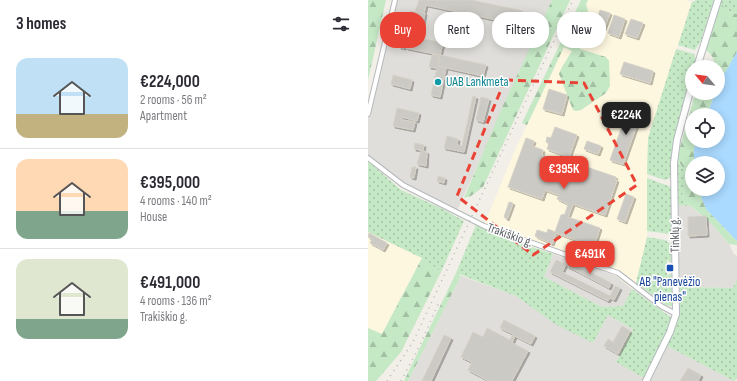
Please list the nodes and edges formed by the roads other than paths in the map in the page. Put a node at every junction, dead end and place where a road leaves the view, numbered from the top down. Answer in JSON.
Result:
{"nodes":[{"id":1,"x":395,"y":0,"type":"edge"},
{"id":2,"x":718,"y":0,"type":"edge"},
{"id":3,"x":699,"y":60,"type":"edge"},
{"id":4,"x":688,"y":100,"type":"edge"},
{"id":5,"x":368,"y":114,"type":"edge"},
{"id":6,"x":368,"y":158,"type":"edge"},
{"id":7,"x":676,"y":314,"type":"junction"},
{"id":8,"x":646,"y":381,"type":"edge"}],
"edges":[{"from":1,"to":5,"type":"street"},
{"from":2,"to":3,"type":"main road"},
{"from":4,"to":7,"type":"main road","name":"Tinklų g."},
{"from":6,"to":7,"type":"street","name":"Trakiškio g."},
{"from":7,"to":8,"type":"main road","name":"Tinklų g."}]}
